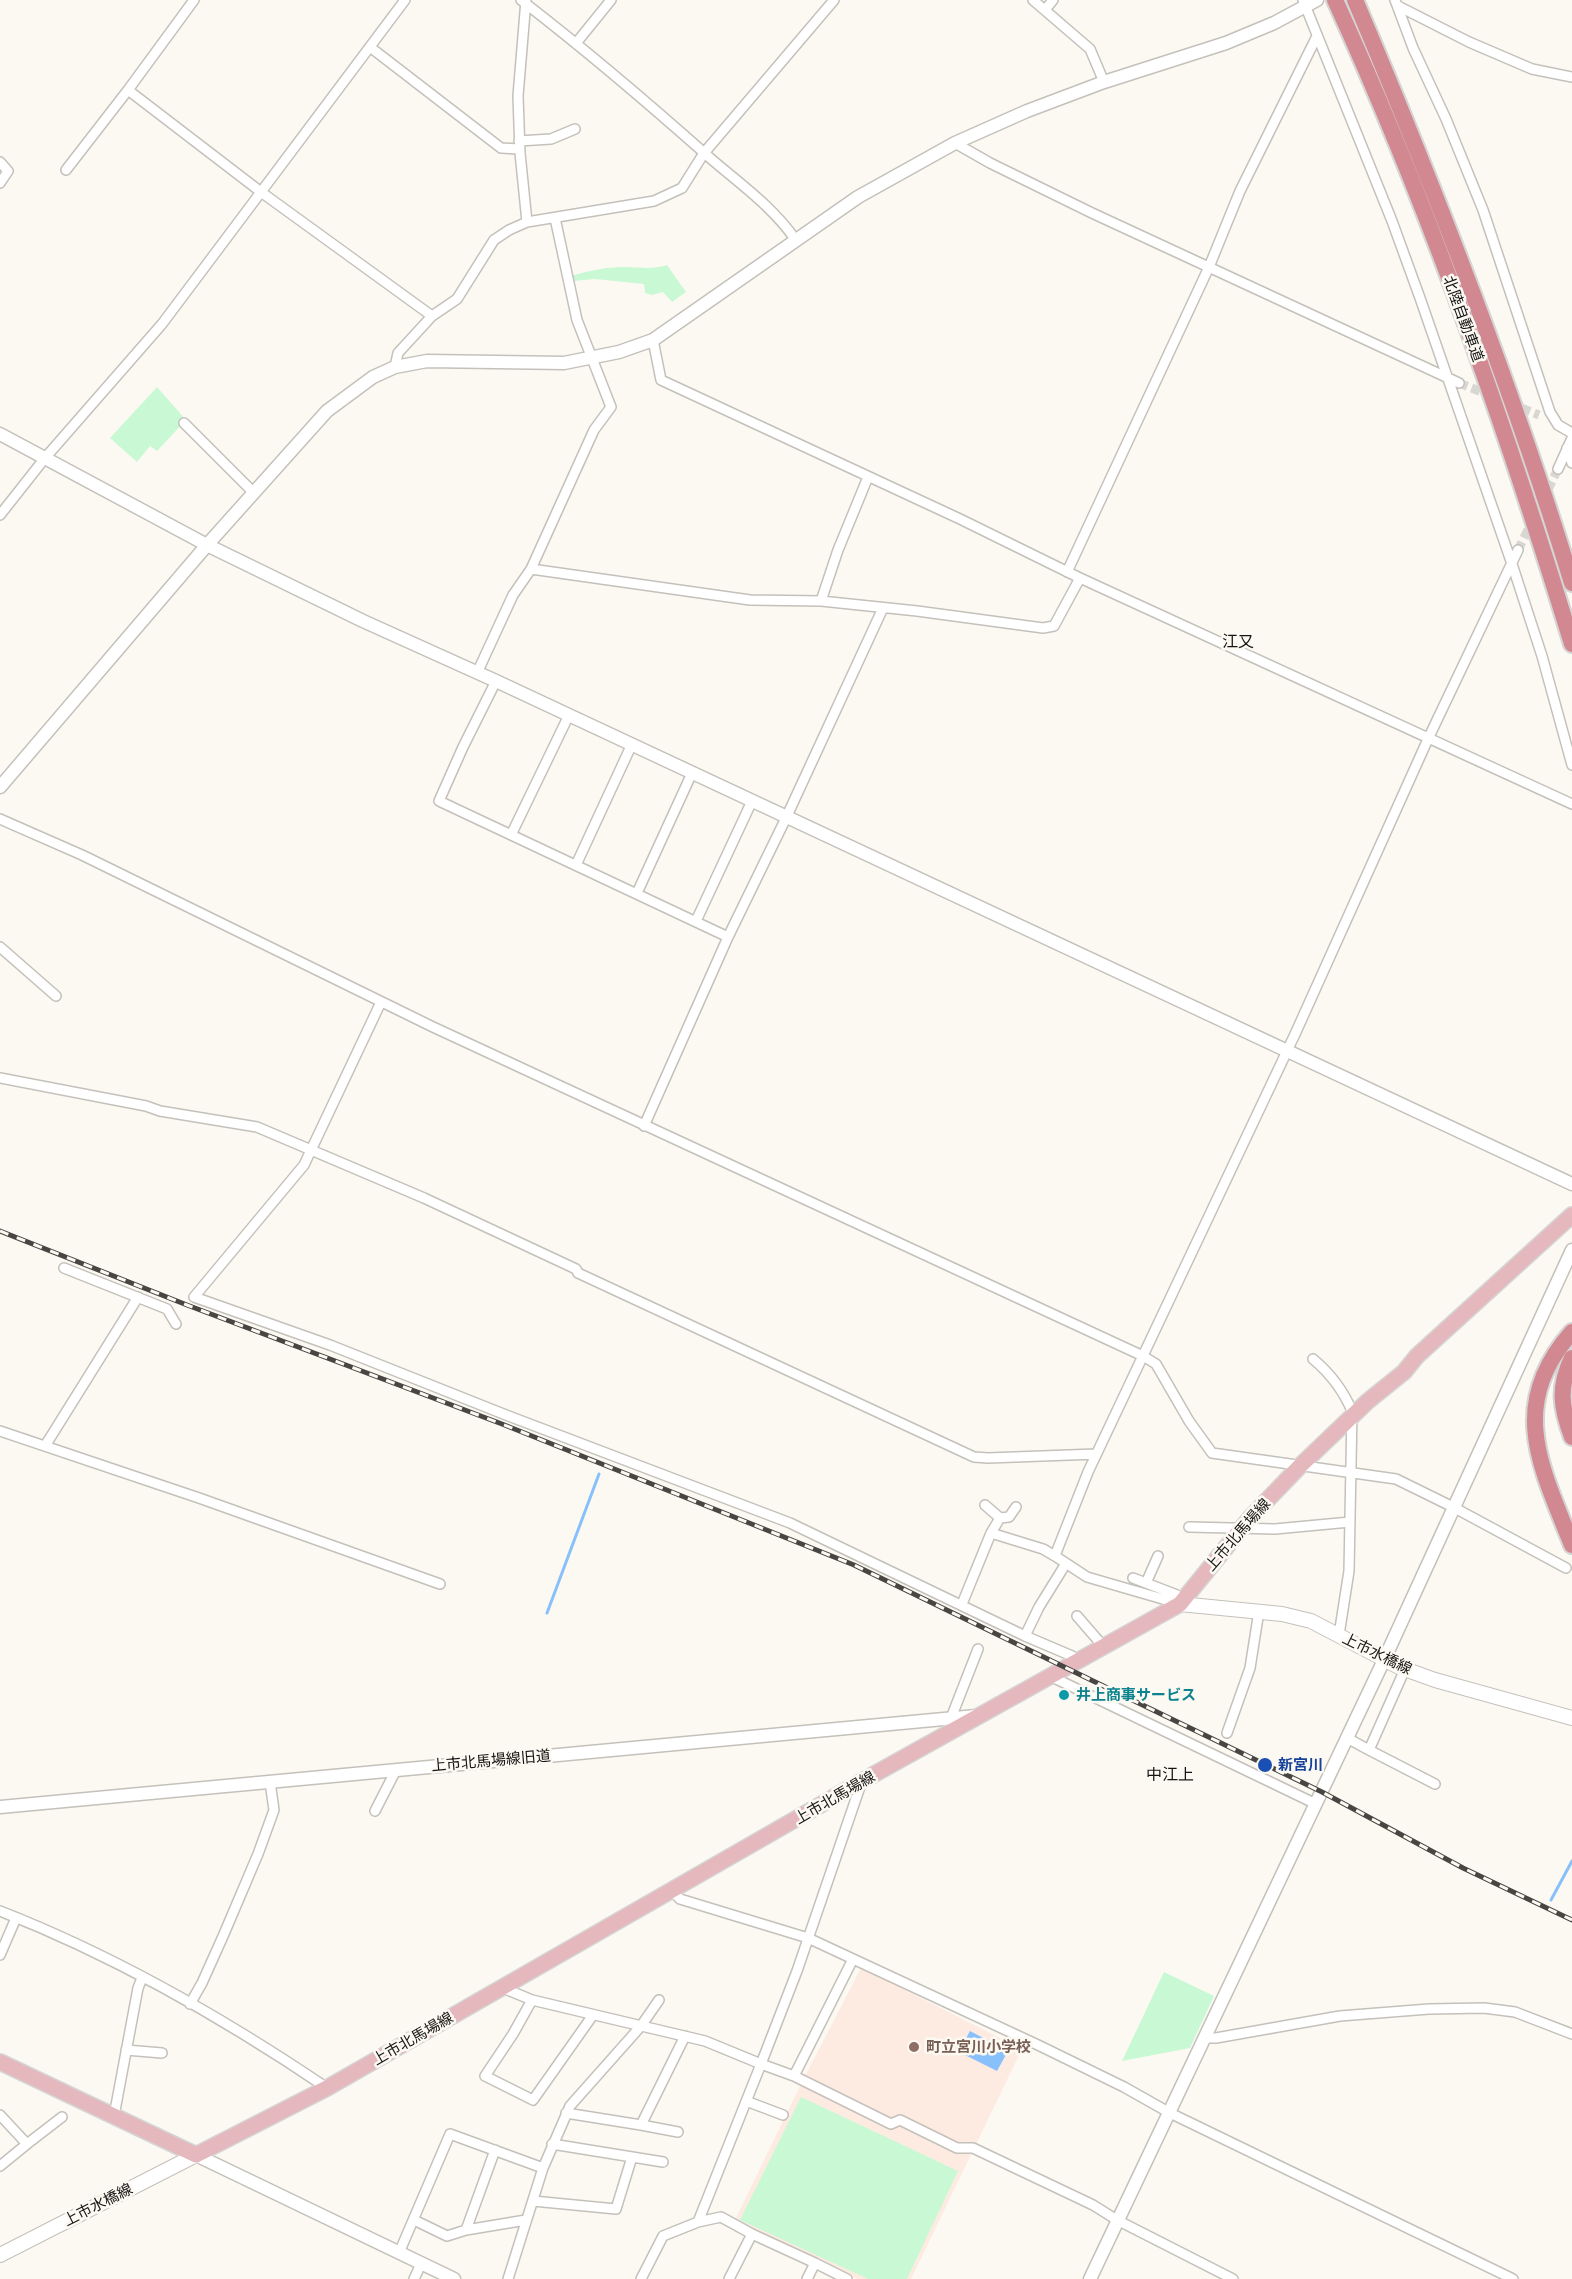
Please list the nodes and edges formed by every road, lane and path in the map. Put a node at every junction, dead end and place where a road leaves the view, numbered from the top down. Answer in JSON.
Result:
{"nodes":[{"id":1,"x":194,"y":0,"type":"edge"},
{"id":2,"x":405,"y":0,"type":"edge"},
{"id":3,"x":611,"y":0,"type":"edge"},
{"id":4,"x":834,"y":0,"type":"edge"},
{"id":5,"x":1033,"y":0,"type":"edge"},
{"id":6,"x":1053,"y":0,"type":"edge"},
{"id":7,"x":1335,"y":0,"type":"edge"},
{"id":8,"x":1355,"y":0,"type":"edge"},
{"id":9,"x":524,"y":1,"type":"edge"},
{"id":10,"x":1308,"y":2,"type":"edge"},
{"id":11,"x":1397,"y":3,"type":"edge"},
{"id":12,"x":1045,"y":10,"type":"junction"},
{"id":13,"x":1317,"y":36,"type":"junction"},
{"id":14,"x":577,"y":42,"type":"junction"},
{"id":15,"x":370,"y":47,"type":"junction"},
{"id":16,"x":1572,"y":77,"type":"edge"},
{"id":17,"x":1104,"y":82,"type":"junction"},
{"id":18,"x":128,"y":90,"type":"junction"},
{"id":19,"x":575,"y":129,"type":"dead end"},
{"id":20,"x":955,"y":143,"type":"junction"},
{"id":21,"x":519,"y":145,"type":"junction"},
{"id":22,"x":704,"y":153,"type":"junction"},
{"id":23,"x":0,"y":162,"type":"edge"},
{"id":24,"x":66,"y":170,"type":"dead end"},
{"id":25,"x":0,"y":183,"type":"edge"},
{"id":26,"x":261,"y":192,"type":"junction"},
{"id":27,"x":555,"y":218,"type":"junction"},
{"id":28,"x":527,"y":222,"type":"junction"},
{"id":29,"x":795,"y":239,"type":"junction"},
{"id":30,"x":1209,"y":267,"type":"junction"},
{"id":31,"x":432,"y":316,"type":"junction"},
{"id":32,"x":653,"y":340,"type":"junction"},
{"id":33,"x":593,"y":358,"type":"junction"},
{"id":34,"x":395,"y":368,"type":"junction"},
{"id":35,"x":1448,"y":378,"type":"junction"},
{"id":36,"x":1459,"y":382,"type":"tunnel mouth"},
{"id":37,"x":1550,"y":412,"type":"junction"},
{"id":38,"x":1539,"y":415,"type":"tunnel mouth"},
{"id":39,"x":184,"y":423,"type":"dead end"},
{"id":40,"x":1572,"y":433,"type":"edge"},
{"id":41,"x":0,"y":434,"type":"edge"},
{"id":42,"x":1572,"y":438,"type":"edge"},
{"id":43,"x":1567,"y":448,"type":"junction"},
{"id":44,"x":45,"y":458,"type":"junction"},
{"id":45,"x":1572,"y":463,"type":"edge"},
{"id":46,"x":1558,"y":469,"type":"tunnel mouth"},
{"id":47,"x":868,"y":477,"type":"junction"},
{"id":48,"x":254,"y":493,"type":"junction"},
{"id":49,"x":0,"y":515,"type":"edge"},
{"id":50,"x":207,"y":545,"type":"junction"},
{"id":51,"x":1518,"y":550,"type":"tunnel mouth"},
{"id":52,"x":1512,"y":564,"type":"junction"},
{"id":53,"x":531,"y":569,"type":"junction"},
{"id":54,"x":1067,"y":572,"type":"junction"},
{"id":55,"x":1080,"y":578,"type":"junction"},
{"id":56,"x":1572,"y":582,"type":"edge"},
{"id":57,"x":821,"y":601,"type":"junction"},
{"id":58,"x":883,"y":608,"type":"junction"},
{"id":59,"x":1572,"y":644,"type":"edge"},
{"id":60,"x":477,"y":673,"type":"junction"},
{"id":61,"x":496,"y":681,"type":"junction"},
{"id":62,"x":568,"y":715,"type":"junction"},
{"id":63,"x":1428,"y":739,"type":"junction"},
{"id":64,"x":632,"y":744,"type":"junction"},
{"id":65,"x":1572,"y":765,"type":"edge"},
{"id":66,"x":692,"y":773,"type":"junction"},
{"id":67,"x":0,"y":787,"type":"edge"},
{"id":68,"x":752,"y":801,"type":"junction"},
{"id":69,"x":1572,"y":804,"type":"edge"},
{"id":70,"x":786,"y":818,"type":"junction"},
{"id":71,"x":0,"y":819,"type":"edge"},
{"id":72,"x":511,"y":835,"type":"junction"},
{"id":73,"x":576,"y":865,"type":"junction"},
{"id":74,"x":637,"y":893,"type":"junction"},
{"id":75,"x":696,"y":921,"type":"junction"},
{"id":76,"x":728,"y":937,"type":"junction"},
{"id":77,"x":0,"y":948,"type":"edge"},
{"id":78,"x":56,"y":996,"type":"dead end"},
{"id":79,"x":381,"y":1002,"type":"junction"},
{"id":80,"x":1287,"y":1049,"type":"junction"},
{"id":81,"x":0,"y":1078,"type":"edge"},
{"id":82,"x":644,"y":1126,"type":"junction"},
{"id":83,"x":312,"y":1149,"type":"junction"},
{"id":84,"x":1572,"y":1184,"type":"edge"},
{"id":85,"x":1572,"y":1215,"type":"edge"},
{"id":86,"x":1572,"y":1250,"type":"edge"},
{"id":87,"x":64,"y":1268,"type":"dead end"},
{"id":88,"x":138,"y":1297,"type":"junction"},
{"id":89,"x":176,"y":1324,"type":"dead end"},
{"id":90,"x":1572,"y":1332,"type":"edge"},
{"id":91,"x":1143,"y":1356,"type":"junction"},
{"id":92,"x":1572,"y":1358,"type":"edge"},
{"id":93,"x":1313,"y":1359,"type":"dead end"},
{"id":94,"x":1352,"y":1419,"type":"junction"},
{"id":95,"x":0,"y":1431,"type":"edge"},
{"id":96,"x":1572,"y":1437,"type":"edge"},
{"id":97,"x":45,"y":1446,"type":"junction"},
{"id":98,"x":1096,"y":1454,"type":"junction"},
{"id":99,"x":1300,"y":1466,"type":"junction"},
{"id":100,"x":1352,"y":1472,"type":"junction"},
{"id":101,"x":985,"y":1505,"type":"dead end"},
{"id":102,"x":1016,"y":1507,"type":"dead end"},
{"id":103,"x":1454,"y":1507,"type":"junction"},
{"id":104,"x":1000,"y":1518,"type":"junction"},
{"id":105,"x":1350,"y":1522,"type":"junction"},
{"id":106,"x":1189,"y":1527,"type":"dead end"},
{"id":107,"x":1241,"y":1529,"type":"junction"},
{"id":108,"x":992,"y":1533,"type":"junction"},
{"id":109,"x":1572,"y":1545,"type":"edge"},
{"id":110,"x":1055,"y":1556,"type":"junction"},
{"id":111,"x":1158,"y":1556,"type":"dead end"},
{"id":112,"x":1065,"y":1565,"type":"junction"},
{"id":113,"x":1566,"y":1568,"type":"dead end"},
{"id":114,"x":1133,"y":1578,"type":"dead end"},
{"id":115,"x":1146,"y":1583,"type":"junction"},
{"id":116,"x":440,"y":1584,"type":"dead end"},
{"id":117,"x":962,"y":1604,"type":"junction"},
{"id":118,"x":1180,"y":1604,"type":"junction"},
{"id":119,"x":1259,"y":1611,"type":"junction"},
{"id":120,"x":1077,"y":1616,"type":"dead end"},
{"id":121,"x":1339,"y":1635,"type":"junction"},
{"id":122,"x":1025,"y":1636,"type":"junction"},
{"id":123,"x":1103,"y":1646,"type":"junction"},
{"id":124,"x":978,"y":1649,"type":"dead end"},
{"id":125,"x":1384,"y":1660,"type":"junction"},
{"id":126,"x":1077,"y":1661,"type":"junction"},
{"id":127,"x":1405,"y":1669,"type":"junction"},
{"id":128,"x":1050,"y":1676,"type":"junction"},
{"id":129,"x":982,"y":1716,"type":"junction"},
{"id":130,"x":951,"y":1718,"type":"junction"},
{"id":131,"x":1572,"y":1718,"type":"edge"},
{"id":132,"x":1227,"y":1733,"type":"dead end"},
{"id":133,"x":1347,"y":1738,"type":"junction"},
{"id":134,"x":1370,"y":1750,"type":"junction"},
{"id":135,"x":396,"y":1770,"type":"junction"},
{"id":136,"x":862,"y":1781,"type":"junction"},
{"id":137,"x":270,"y":1782,"type":"junction"},
{"id":138,"x":1435,"y":1784,"type":"dead end"},
{"id":139,"x":1316,"y":1804,"type":"junction"},
{"id":140,"x":0,"y":1807,"type":"edge"},
{"id":141,"x":375,"y":1811,"type":"dead end"},
{"id":142,"x":672,"y":1891,"type":"junction"},
{"id":143,"x":0,"y":1911,"type":"edge"},
{"id":144,"x":16,"y":1918,"type":"junction"},
{"id":145,"x":808,"y":1938,"type":"junction"},
{"id":146,"x":0,"y":1955,"type":"edge"},
{"id":147,"x":853,"y":1959,"type":"junction"},
{"id":148,"x":142,"y":1978,"type":"junction"},
{"id":149,"x":503,"y":1988,"type":"junction"},
{"id":150,"x":532,"y":2000,"type":"junction"},
{"id":151,"x":659,"y":2000,"type":"dead end"},
{"id":152,"x":190,"y":2004,"type":"junction"},
{"id":153,"x":593,"y":2015,"type":"junction"},
{"id":154,"x":641,"y":2026,"type":"junction"},
{"id":155,"x":1572,"y":2034,"type":"edge"},
{"id":156,"x":685,"y":2036,"type":"junction"},
{"id":157,"x":1204,"y":2038,"type":"junction"},
{"id":158,"x":126,"y":2050,"type":"junction"},
{"id":159,"x":162,"y":2054,"type":"dead end"},
{"id":160,"x":0,"y":2062,"type":"edge"},
{"id":161,"x":761,"y":2064,"type":"junction"},
{"id":162,"x":794,"y":2076,"type":"junction"},
{"id":163,"x":327,"y":2088,"type":"junction"},
{"id":164,"x":746,"y":2101,"type":"junction"},
{"id":165,"x":566,"y":2113,"type":"junction"},
{"id":166,"x":1170,"y":2113,"type":"junction"},
{"id":167,"x":0,"y":2115,"type":"edge"},
{"id":168,"x":783,"y":2115,"type":"dead end"},
{"id":169,"x":114,"y":2116,"type":"junction"},
{"id":170,"x":62,"y":2117,"type":"dead end"},
{"id":171,"x":641,"y":2125,"type":"junction"},
{"id":172,"x":678,"y":2132,"type":"dead end"},
{"id":173,"x":27,"y":2144,"type":"junction"},
{"id":174,"x":552,"y":2144,"type":"junction"},
{"id":175,"x":495,"y":2151,"type":"junction"},
{"id":176,"x":196,"y":2155,"type":"junction"},
{"id":177,"x":632,"y":2157,"type":"junction"},
{"id":178,"x":663,"y":2162,"type":"dead end"},
{"id":179,"x":0,"y":2166,"type":"edge"},
{"id":180,"x":543,"y":2168,"type":"junction"},
{"id":181,"x":534,"y":2201,"type":"junction"},
{"id":182,"x":414,"y":2220,"type":"junction"},
{"id":183,"x":526,"y":2220,"type":"junction"},
{"id":184,"x":1117,"y":2220,"type":"junction"},
{"id":185,"x":698,"y":2222,"type":"junction"},
{"id":186,"x":466,"y":2230,"type":"junction"},
{"id":187,"x":752,"y":2234,"type":"junction"},
{"id":188,"x":399,"y":2253,"type":"junction"},
{"id":189,"x":0,"y":2255,"type":"edge"},
{"id":190,"x":815,"y":2263,"type":"junction"},
{"id":191,"x":422,"y":2264,"type":"junction"},
{"id":192,"x":1092,"y":2278,"type":"edge"},
{"id":193,"x":1227,"y":2278,"type":"edge"},
{"id":194,"x":414,"y":2279,"type":"edge"},
{"id":195,"x":454,"y":2279,"type":"edge"},
{"id":196,"x":508,"y":2279,"type":"edge"},
{"id":197,"x":641,"y":2279,"type":"edge"},
{"id":198,"x":729,"y":2279,"type":"edge"},
{"id":199,"x":807,"y":2279,"type":"edge"},
{"id":200,"x":847,"y":2279,"type":"edge"},
{"id":201,"x":1513,"y":2279,"type":"edge"}],
"edges":[{"from":1,"to":18,"type":"street"},
{"from":2,"to":15,"type":"street"},
{"from":3,"to":14,"type":"street"},
{"from":4,"to":22,"type":"street"},
{"from":5,"to":12,"type":"street"},
{"from":6,"to":12,"type":"street"},
{"from":7,"to":59,"type":"highway","name":"北陸自動車道"},
{"from":8,"to":56,"type":"highway","name":"北陸自動車道"},
{"from":9,"to":14,"type":"street"},
{"from":9,"to":21,"type":"street"},
{"from":10,"to":13,"type":"street"},
{"from":10,"to":17,"type":"street"},
{"from":11,"to":16,"type":"street"},
{"from":11,"to":37,"type":"street"},
{"from":12,"to":17,"type":"street"},
{"from":13,"to":30,"type":"street"},
{"from":13,"to":35,"type":"street"},
{"from":14,"to":22,"type":"street"},
{"from":15,"to":21,"type":"street"},
{"from":15,"to":26,"type":"street"},
{"from":17,"to":20,"type":"street"},
{"from":18,"to":24,"type":"street"},
{"from":18,"to":26,"type":"street"},
{"from":19,"to":21,"type":"street"},
{"from":20,"to":29,"type":"street"},
{"from":20,"to":30,"type":"street"},
{"from":21,"to":28,"type":"street"},
{"from":22,"to":27,"type":"street"},
{"from":22,"to":29,"type":"street"},
{"from":23,"to":25,"type":"street"},
{"from":26,"to":31,"type":"street"},
{"from":26,"to":44,"type":"street"},
{"from":27,"to":28,"type":"street"},
{"from":27,"to":33,"type":"street"},
{"from":28,"to":31,"type":"street"},
{"from":29,"to":32,"type":"street"},
{"from":30,"to":35,"type":"street"},
{"from":30,"to":54,"type":"street"},
{"from":31,"to":34,"type":"street"},
{"from":32,"to":33,"type":"street"},
{"from":32,"to":47,"type":"street"},
{"from":33,"to":34,"type":"street"},
{"from":33,"to":53,"type":"street"},
{"from":34,"to":48,"type":"street"},
{"from":35,"to":36,"type":"street"},
{"from":35,"to":52,"type":"street"},
{"from":37,"to":38,"type":"street"},
{"from":37,"to":40,"type":"street"},
{"from":39,"to":48,"type":"street"},
{"from":41,"to":44,"type":"street"},
{"from":42,"to":43,"type":"street"},
{"from":43,"to":45,"type":"street"},
{"from":43,"to":46,"type":"street"},
{"from":44,"to":49,"type":"street"},
{"from":44,"to":50,"type":"street"},
{"from":47,"to":54,"type":"street"},
{"from":47,"to":57,"type":"street"},
{"from":48,"to":50,"type":"street"},
{"from":50,"to":60,"type":"street"},
{"from":50,"to":67,"type":"street"},
{"from":51,"to":52,"type":"street"},
{"from":52,"to":63,"type":"street"},
{"from":52,"to":65,"type":"street"},
{"from":53,"to":57,"type":"street"},
{"from":53,"to":60,"type":"street"},
{"from":54,"to":55,"type":"street"},
{"from":55,"to":58,"type":"street"},
{"from":55,"to":63,"type":"street"},
{"from":57,"to":58,"type":"street"},
{"from":58,"to":70,"type":"street"},
{"from":60,"to":61,"type":"street"},
{"from":61,"to":62,"type":"street"},
{"from":61,"to":72,"type":"street"},
{"from":62,"to":64,"type":"street"},
{"from":62,"to":72,"type":"street"},
{"from":63,"to":69,"type":"street"},
{"from":63,"to":80,"type":"street"},
{"from":64,"to":66,"type":"street"},
{"from":64,"to":73,"type":"street"},
{"from":66,"to":68,"type":"street"},
{"from":66,"to":74,"type":"street"},
{"from":68,"to":70,"type":"street"},
{"from":68,"to":75,"type":"street"},
{"from":70,"to":76,"type":"street"},
{"from":70,"to":80,"type":"street"},
{"from":71,"to":79,"type":"street"},
{"from":72,"to":73,"type":"street"},
{"from":73,"to":74,"type":"street"},
{"from":74,"to":75,"type":"street"},
{"from":75,"to":76,"type":"street"},
{"from":76,"to":82,"type":"street"},
{"from":77,"to":78,"type":"street"},
{"from":79,"to":82,"type":"street"},
{"from":79,"to":83,"type":"street"},
{"from":80,"to":84,"type":"street"},
{"from":80,"to":91,"type":"street"},
{"from":81,"to":83,"type":"street"},
{"from":82,"to":91,"type":"street"},
{"from":83,"to":98,"type":"street"},
{"from":83,"to":117,"type":"street"},
{"from":85,"to":94,"type":"main road","name":"上市北馬場線"},
{"from":86,"to":103,"type":"street"},
{"from":87,"to":88,"type":"street"},
{"from":88,"to":89,"type":"street"},
{"from":88,"to":97,"type":"street"},
{"from":90,"to":109,"type":"highway"},
{"from":91,"to":98,"type":"street"},
{"from":91,"to":99,"type":"street"},
{"from":92,"to":96,"type":"highway"},
{"from":93,"to":94,"type":"street"},
{"from":94,"to":99,"type":"main road","name":"上市北馬場線"},
{"from":94,"to":100,"type":"street"},
{"from":95,"to":97,"type":"street"},
{"from":97,"to":116,"type":"street"},
{"from":98,"to":110,"type":"street"},
{"from":99,"to":100,"type":"street"},
{"from":99,"to":107,"type":"main road","name":"上市北馬場線"},
{"from":100,"to":103,"type":"street"},
{"from":100,"to":105,"type":"street"},
{"from":101,"to":104,"type":"street"},
{"from":102,"to":104,"type":"street"},
{"from":103,"to":113,"type":"street"},
{"from":103,"to":125,"type":"street"},
{"from":104,"to":108,"type":"street"},
{"from":105,"to":107,"type":"street"},
{"from":105,"to":121,"type":"street"},
{"from":106,"to":107,"type":"street"},
{"from":107,"to":118,"type":"main road","name":"上市北馬場線"},
{"from":108,"to":110,"type":"street"},
{"from":108,"to":117,"type":"street"},
{"from":110,"to":112,"type":"street"},
{"from":111,"to":115,"type":"street"},
{"from":112,"to":118,"type":"street"},
{"from":112,"to":122,"type":"street"},
{"from":114,"to":115,"type":"street"},
{"from":115,"to":118,"type":"street"},
{"from":117,"to":122,"type":"street"},
{"from":118,"to":119,"type":"main road","name":"上市水橋線"},
{"from":118,"to":123,"type":"main road","name":"上市北馬場線"},
{"from":119,"to":121,"type":"main road","name":"上市水橋線"},
{"from":119,"to":132,"type":"street"},
{"from":120,"to":123,"type":"street"},
{"from":121,"to":125,"type":"main road","name":"上市水橋線"},
{"from":122,"to":126,"type":"street"},
{"from":123,"to":126,"type":"main road","name":"上市北馬場線"},
{"from":124,"to":130,"type":"street"},
{"from":125,"to":127,"type":"main road","name":"上市水橋線"},
{"from":125,"to":133,"type":"street"},
{"from":126,"to":128,"type":"main road","name":"上市北馬場線"},
{"from":127,"to":131,"type":"main road","name":"上市水橋線"},
{"from":127,"to":134,"type":"street"},
{"from":128,"to":129,"type":"main road","name":"上市北馬場線"},
{"from":128,"to":139,"type":"street"},
{"from":129,"to":130,"type":"street","name":"上市北馬場線旧道"},
{"from":129,"to":136,"type":"main road","name":"上市北馬場線"},
{"from":130,"to":135,"type":"street","name":"上市北馬場線旧道"},
{"from":133,"to":134,"type":"street"},
{"from":133,"to":139,"type":"street"},
{"from":134,"to":138,"type":"street"},
{"from":135,"to":137,"type":"street","name":"上市北馬場線旧道"},
{"from":135,"to":141,"type":"street"},
{"from":136,"to":142,"type":"main road","name":"上市北馬場線"},
{"from":136,"to":145,"type":"street"},
{"from":137,"to":140,"type":"street","name":"上市北馬場線旧道"},
{"from":137,"to":152,"type":"street"},
{"from":139,"to":157,"type":"street"},
{"from":142,"to":145,"type":"street"},
{"from":142,"to":149,"type":"main road","name":"上市北馬場線"},
{"from":143,"to":144,"type":"street"},
{"from":144,"to":146,"type":"street"},
{"from":144,"to":148,"type":"street"},
{"from":145,"to":147,"type":"street"},
{"from":145,"to":161,"type":"street"},
{"from":147,"to":162,"type":"street"},
{"from":147,"to":166,"type":"street"},
{"from":148,"to":152,"type":"street"},
{"from":148,"to":158,"type":"street"},
{"from":149,"to":150,"type":"street"},
{"from":149,"to":163,"type":"main road","name":"上市北馬場線"},
{"from":150,"to":153,"type":"street"},
{"from":150,"to":153,"type":"street"},
{"from":151,"to":154,"type":"street"},
{"from":152,"to":163,"type":"street"},
{"from":153,"to":154,"type":"street"},
{"from":154,"to":156,"type":"street"},
{"from":154,"to":165,"type":"street"},
{"from":155,"to":157,"type":"street"},
{"from":156,"to":161,"type":"street"},
{"from":156,"to":171,"type":"street"},
{"from":157,"to":166,"type":"street"},
{"from":158,"to":159,"type":"street"},
{"from":158,"to":169,"type":"street"},
{"from":160,"to":169,"type":"main road"},
{"from":161,"to":162,"type":"street"},
{"from":161,"to":164,"type":"street"},
{"from":162,"to":184,"type":"street"},
{"from":163,"to":176,"type":"main road","name":"上市北馬場線"},
{"from":164,"to":168,"type":"street"},
{"from":164,"to":185,"type":"street"},
{"from":165,"to":171,"type":"street"},
{"from":165,"to":174,"type":"street"},
{"from":166,"to":184,"type":"street"},
{"from":166,"to":201,"type":"street"},
{"from":167,"to":173,"type":"street"},
{"from":169,"to":176,"type":"main road"},
{"from":170,"to":173,"type":"street"},
{"from":171,"to":172,"type":"street"},
{"from":173,"to":179,"type":"street"},
{"from":174,"to":177,"type":"street"},
{"from":174,"to":180,"type":"street"},
{"from":175,"to":180,"type":"street"},
{"from":175,"to":182,"type":"street"},
{"from":175,"to":186,"type":"street"},
{"from":176,"to":188,"type":"street"},
{"from":176,"to":189,"type":"main road","name":"上市水橋線"},
{"from":177,"to":178,"type":"street"},
{"from":177,"to":181,"type":"street"},
{"from":180,"to":181,"type":"street"},
{"from":181,"to":183,"type":"street"},
{"from":182,"to":186,"type":"street"},
{"from":182,"to":188,"type":"street"},
{"from":183,"to":186,"type":"street"},
{"from":183,"to":196,"type":"street"},
{"from":184,"to":192,"type":"street"},
{"from":184,"to":193,"type":"street"},
{"from":185,"to":187,"type":"street"},
{"from":185,"to":197,"type":"street"},
{"from":187,"to":190,"type":"street"},
{"from":187,"to":198,"type":"street"},
{"from":188,"to":191,"type":"street"},
{"from":190,"to":199,"type":"street"},
{"from":190,"to":200,"type":"street"},
{"from":191,"to":194,"type":"street"},
{"from":191,"to":195,"type":"street"}]}
